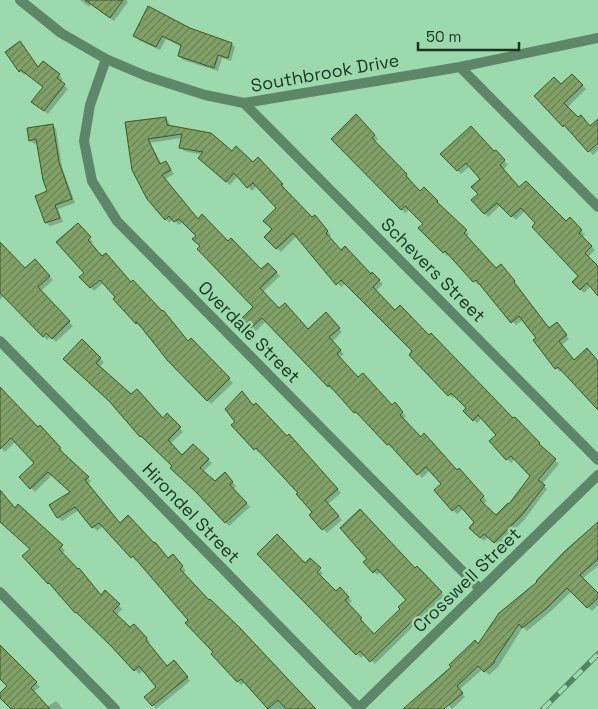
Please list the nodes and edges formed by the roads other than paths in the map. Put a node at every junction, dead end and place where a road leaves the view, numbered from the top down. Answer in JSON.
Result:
{"nodes":[{"id":1,"x":20,"y":0,"type":"edge"},
{"id":2,"x":598,"y":38,"type":"edge"},
{"id":3,"x":106,"y":59,"type":"junction"},
{"id":4,"x":460,"y":67,"type":"junction"},
{"id":5,"x":244,"y":103,"type":"junction"},
{"id":6,"x":598,"y":207,"type":"edge"},
{"id":7,"x":0,"y":341,"type":"edge"},
{"id":8,"x":598,"y":460,"type":"edge"},
{"id":9,"x":598,"y":475,"type":"edge"},
{"id":10,"x":480,"y":589,"type":"junction"},
{"id":11,"x":0,"y":592,"type":"edge"},
{"id":12,"x":359,"y":708,"type":"edge"},
{"id":13,"x":115,"y":709,"type":"edge"}],
"edges":[{"from":1,"to":3,"type":"street","name":"Southbrook Drive"},
{"from":2,"to":4,"type":"street","name":"Southbrook Drive"},
{"from":3,"to":5,"type":"street","name":"Southbrook Drive"},
{"from":3,"to":10,"type":"street","name":"Overdale Street"},
{"from":4,"to":5,"type":"street","name":"Southbrook Drive"},
{"from":4,"to":6,"type":"street"},
{"from":5,"to":8,"type":"street","name":"Schevers Street"},
{"from":7,"to":12,"type":"street","name":"Hirondel Street"},
{"from":9,"to":10,"type":"street","name":"Crosswell Street"},
{"from":10,"to":12,"type":"street","name":"Crosswell Street"},
{"from":11,"to":13,"type":"street"}]}
